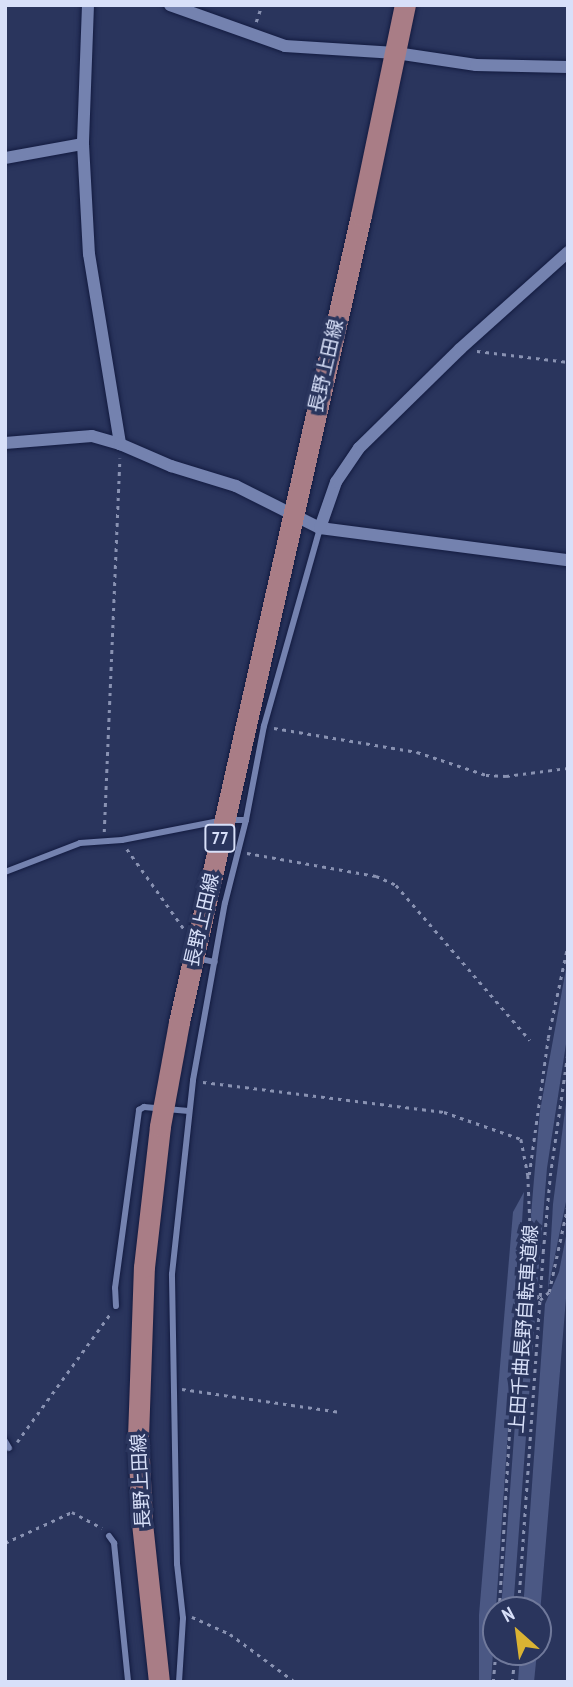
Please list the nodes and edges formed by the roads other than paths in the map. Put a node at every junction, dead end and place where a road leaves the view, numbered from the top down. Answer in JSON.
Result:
{"nodes":[{"id":1,"x":88,"y":5,"type":"edge"},
{"id":2,"x":170,"y":5,"type":"edge"},
{"id":3,"x":405,"y":5,"type":"edge"},
{"id":4,"x":396,"y":53,"type":"junction"},
{"id":5,"x":568,"y":67,"type":"edge"},
{"id":6,"x":83,"y":144,"type":"junction"},
{"id":7,"x":5,"y":158,"type":"edge"},
{"id":8,"x":568,"y":252,"type":"edge"},
{"id":9,"x":5,"y":443,"type":"edge"},
{"id":10,"x":120,"y":444,"type":"junction"},
{"id":11,"x":293,"y":515,"type":"junction"},
{"id":12,"x":320,"y":528,"type":"junction"},
{"id":13,"x":568,"y":560,"type":"edge"},
{"id":14,"x":224,"y":820,"type":"junction"},
{"id":15,"x":246,"y":820,"type":"junction"},
{"id":16,"x":5,"y":872,"type":"edge"},
{"id":17,"x":196,"y":947,"type":"junction"},
{"id":18,"x":215,"y":962,"type":"junction"},
{"id":19,"x":163,"y":1108,"type":"junction"},
{"id":20,"x":189,"y":1111,"type":"junction"},
{"id":21,"x":116,"y":1306,"type":"road end"},
{"id":22,"x":109,"y":1536,"type":"road end"},
{"id":23,"x":128,"y":1682,"type":"edge"},
{"id":24,"x":159,"y":1682,"type":"edge"},
{"id":25,"x":179,"y":1682,"type":"edge"}],
"edges":[{"from":1,"to":6,"type":"street"},
{"from":2,"to":4,"type":"street"},
{"from":3,"to":4,"type":"main road","name":"長野上田線","number":"77"},
{"from":4,"to":5,"type":"street"},
{"from":4,"to":11,"type":"main road","name":"長野上田線","number":"77"},
{"from":6,"to":7,"type":"street"},
{"from":6,"to":10,"type":"street"},
{"from":8,"to":12,"type":"street"},
{"from":9,"to":10,"type":"street"},
{"from":10,"to":11,"type":"street"},
{"from":11,"to":12,"type":"street"},
{"from":11,"to":14,"type":"main road","name":"長野上田線","number":"77"},
{"from":12,"to":13,"type":"street"},
{"from":12,"to":15,"type":"lane"},
{"from":14,"to":15,"type":"lane"},
{"from":14,"to":16,"type":"lane"},
{"from":14,"to":17,"type":"main road","name":"長野上田線","number":"77"},
{"from":15,"to":18,"type":"lane"},
{"from":17,"to":18,"type":"lane"},
{"from":17,"to":19,"type":"main road","name":"長野上田線","number":"77"},
{"from":18,"to":20,"type":"lane"},
{"from":19,"to":20,"type":"lane"},
{"from":19,"to":21,"type":"lane"},
{"from":19,"to":24,"type":"main road","name":"長野上田線","number":"77"},
{"from":20,"to":25,"type":"lane"},
{"from":22,"to":23,"type":"lane"}]}
